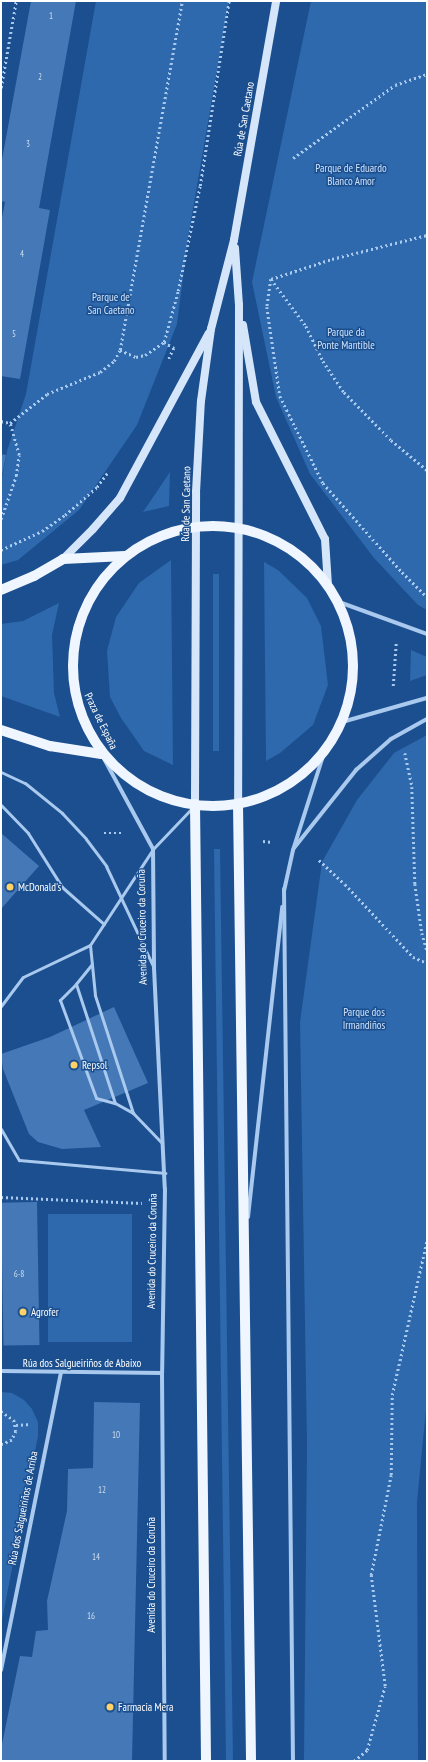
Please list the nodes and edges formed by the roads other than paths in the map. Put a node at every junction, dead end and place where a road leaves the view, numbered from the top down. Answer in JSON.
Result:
{"nodes":[{"id":1,"x":276,"y":1,"type":"edge"},
{"id":2,"x":234,"y":240,"type":"junction"},
{"id":3,"x":239,"y":305,"type":"junction"},
{"id":4,"x":211,"y":329,"type":"junction"},
{"id":5,"x":197,"y":526,"type":"junction"},
{"id":6,"x":237,"y":527,"type":"junction"},
{"id":7,"x":125,"y":556,"type":"junction"},
{"id":8,"x":64,"y":559,"type":"junction"},
{"id":9,"x":328,"y":585,"type":"junction"},
{"id":10,"x":1,"y":590,"type":"edge"},
{"id":11,"x":339,"y":602,"type":"junction"},
{"id":12,"x":427,"y":634,"type":"edge"},
{"id":13,"x":427,"y":698,"type":"edge"},
{"id":14,"x":427,"y":719,"type":"edge"},
{"id":15,"x":342,"y":722,"type":"junction"},
{"id":16,"x":1,"y":730,"type":"edge"},
{"id":17,"x":324,"y":753,"type":"junction"},
{"id":18,"x":101,"y":754,"type":"junction"},
{"id":19,"x":1,"y":772,"type":"edge"},
{"id":20,"x":195,"y":804,"type":"junction"},
{"id":21,"x":238,"y":804,"type":"junction"},
{"id":22,"x":1,"y":805,"type":"edge"},
{"id":23,"x":153,"y":849,"type":"junction"},
{"id":24,"x":293,"y":850,"type":"junction"},
{"id":25,"x":284,"y":889,"type":"junction"},
{"id":26,"x":121,"y":900,"type":"junction"},
{"id":27,"x":104,"y":924,"type":"junction"},
{"id":28,"x":90,"y":945,"type":"junction"},
{"id":29,"x":92,"y":964,"type":"junction"},
{"id":30,"x":154,"y":968,"type":"junction"},
{"id":31,"x":76,"y":984,"type":"junction"},
{"id":32,"x":1,"y":1006,"type":"edge"},
{"id":33,"x":116,"y":1103,"type":"junction"},
{"id":34,"x":133,"y":1114,"type":"junction"},
{"id":35,"x":1,"y":1129,"type":"edge"},
{"id":36,"x":164,"y":1144,"type":"junction"},
{"id":37,"x":165,"y":1173,"type":"junction"},
{"id":38,"x":245,"y":1246,"type":"junction"},
{"id":39,"x":1,"y":1371,"type":"edge"},
{"id":40,"x":61,"y":1373,"type":"junction"},
{"id":41,"x":162,"y":1373,"type":"junction"},
{"id":42,"x":1,"y":1670,"type":"edge"},
{"id":43,"x":164,"y":1761,"type":"edge"},
{"id":44,"x":206,"y":1761,"type":"edge"},
{"id":45,"x":251,"y":1761,"type":"edge"},
{"id":46,"x":293,"y":1761,"type":"edge"}],
"edges":[{"from":1,"to":2,"type":"street","name":"Rúa de San Caetano"},
{"from":2,"to":3,"type":"street","name":"Rúa de San Caetano"},
{"from":2,"to":4,"type":"street","name":"Rúa de San Caetano"},
{"from":3,"to":6,"type":"street","name":"Rúa de San Caetano"},
{"from":3,"to":9,"type":"street"},
{"from":4,"to":5,"type":"street","name":"Rúa de San Caetano"},
{"from":4,"to":8,"type":"street"},
{"from":5,"to":6,"type":"main road","name":"Praza de España"},
{"from":5,"to":7,"type":"main road","name":"Praza de España"},
{"from":5,"to":20,"type":"street","name":"Rúa de San Caetano"},
{"from":6,"to":9,"type":"main road","name":"Praza de España"},
{"from":6,"to":21,"type":"street","name":"Rúa de San Caetano"},
{"from":7,"to":8,"type":"main road"},
{"from":7,"to":18,"type":"main road","name":"Praza de España"},
{"from":8,"to":10,"type":"main road"},
{"from":9,"to":11,"type":"main road","name":"Praza de España"},
{"from":11,"to":12,"type":"street"},
{"from":11,"to":15,"type":"main road","name":"Praza de España"},
{"from":13,"to":15,"type":"street"},
{"from":14,"to":24,"type":"street"},
{"from":15,"to":17,"type":"main road","name":"Praza de España"},
{"from":16,"to":18,"type":"main road"},
{"from":17,"to":21,"type":"main road","name":"Praza de España"},
{"from":17,"to":24,"type":"street"},
{"from":18,"to":20,"type":"main road","name":"Praza de España"},
{"from":18,"to":23,"type":"street","name":"Avenida do Cruceiro da Coruña"},
{"from":19,"to":26,"type":"lane"},
{"from":20,"to":21,"type":"main road","name":"Praza de España"},
{"from":20,"to":23,"type":"lane"},
{"from":20,"to":44,"type":"main road"},
{"from":21,"to":38,"type":"main road"},
{"from":22,"to":27,"type":"lane"},
{"from":23,"to":26,"type":"lane"},
{"from":23,"to":30,"type":"street","name":"Avenida do Cruceiro da Coruña"},
{"from":24,"to":25,"type":"street"},
{"from":25,"to":38,"type":"street"},
{"from":25,"to":46,"type":"street"},
{"from":26,"to":27,"type":"lane"},
{"from":26,"to":30,"type":"lane"},
{"from":27,"to":28,"type":"lane"},
{"from":28,"to":29,"type":"lane"},
{"from":28,"to":32,"type":"lane"},
{"from":29,"to":31,"type":"lane"},
{"from":29,"to":34,"type":"lane"},
{"from":30,"to":36,"type":"street","name":"Avenida do Cruceiro da Coruña"},
{"from":31,"to":33,"type":"lane"},
{"from":31,"to":33,"type":"lane"},
{"from":33,"to":34,"type":"lane"},
{"from":34,"to":36,"type":"lane"},
{"from":35,"to":37,"type":"lane"},
{"from":36,"to":37,"type":"street","name":"Avenida do Cruceiro da Coruña"},
{"from":37,"to":41,"type":"street","name":"Avenida do Cruceiro da Coruña"},
{"from":38,"to":45,"type":"main road"},
{"from":39,"to":40,"type":"street","name":"Rúa dos Salgueiriños de Abaixo"},
{"from":40,"to":41,"type":"street","name":"Rúa dos Salgueiriños de Abaixo"},
{"from":40,"to":42,"type":"street","name":"Rúa dos Salgueiriños de Arriba"},
{"from":41,"to":43,"type":"street","name":"Avenida do Cruceiro da Coruña"}]}
